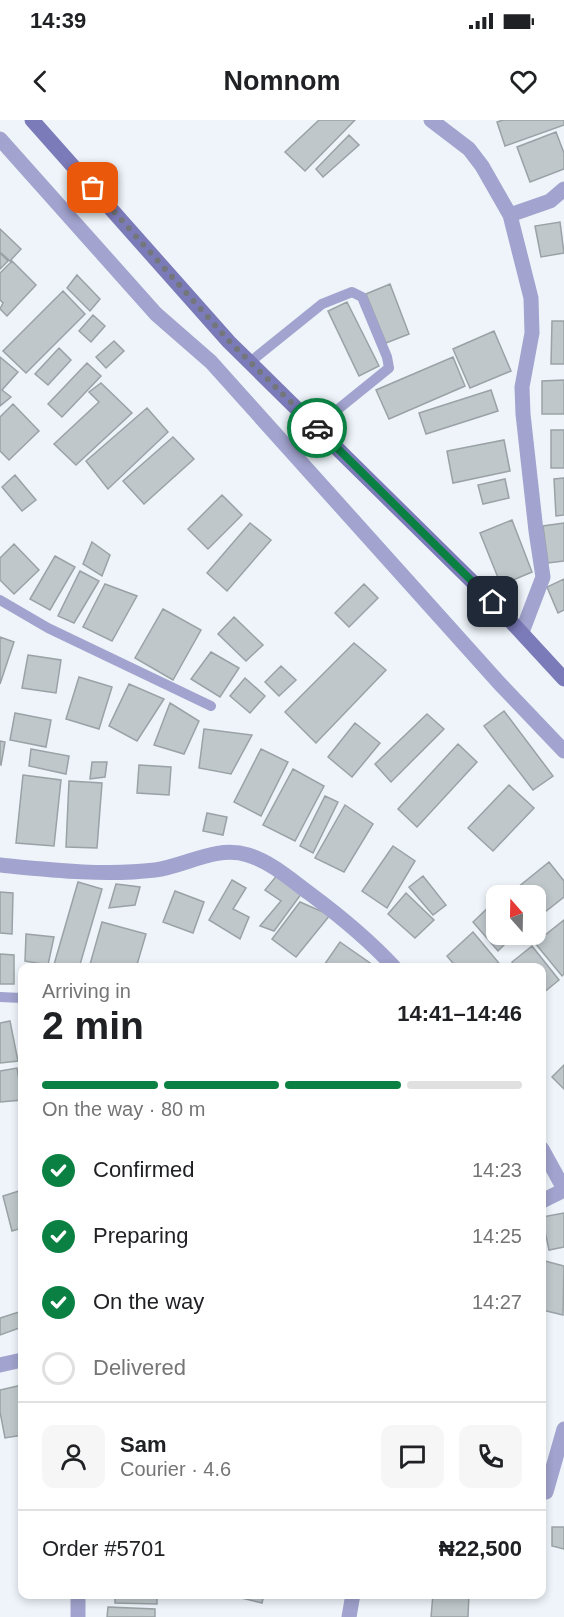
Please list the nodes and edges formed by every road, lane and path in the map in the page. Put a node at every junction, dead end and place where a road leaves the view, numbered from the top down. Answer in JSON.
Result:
{"nodes":[{"id":1,"x":32,"y":120,"type":"edge"},
{"id":2,"x":431,"y":120,"type":"edge"},
{"id":3,"x":0,"y":139,"type":"edge"},
{"id":4,"x":564,"y":189,"type":"edge"},
{"id":5,"x":510,"y":215,"type":"junction"},
{"id":6,"x":250,"y":362,"type":"junction"},
{"id":7,"x":316,"y":427,"type":"junction"},
{"id":8,"x":0,"y":600,"type":"edge"},
{"id":9,"x":522,"y":632,"type":"junction"},
{"id":10,"x":564,"y":679,"type":"edge"},
{"id":11,"x":211,"y":706,"type":"dead end"},
{"id":12,"x":564,"y":751,"type":"edge"},
{"id":13,"x":0,"y":865,"type":"edge"},
{"id":14,"x":390,"y":963,"type":"edge"},
{"id":15,"x":0,"y":997,"type":"edge"},
{"id":16,"x":18,"y":998,"type":"edge"},
{"id":17,"x":546,"y":1156,"type":"edge"},
{"id":18,"x":564,"y":1189,"type":"edge"},
{"id":19,"x":546,"y":1199,"type":"edge"},
{"id":20,"x":18,"y":1361,"type":"edge"},
{"id":21,"x":0,"y":1365,"type":"edge"},
{"id":22,"x":564,"y":1429,"type":"edge"},
{"id":23,"x":546,"y":1492,"type":"dead end"},
{"id":24,"x":78,"y":1599,"type":"edge"},
{"id":25,"x":351,"y":1599,"type":"edge"},
{"id":26,"x":78,"y":1617,"type":"edge"},
{"id":27,"x":349,"y":1617,"type":"edge"}],
"edges":[{"from":1,"to":6,"type":"main road"},
{"from":2,"to":5,"type":"street"},
{"from":3,"to":12,"type":"street"},
{"from":4,"to":5,"type":"street"},
{"from":5,"to":9,"type":"street"},
{"from":6,"to":7,"type":"main road"},
{"from":6,"to":7,"type":"lane"},
{"from":7,"to":9,"type":"main road"},
{"from":8,"to":11,"type":"lane"},
{"from":9,"to":10,"type":"main road"},
{"from":13,"to":14,"type":"street"},
{"from":15,"to":16,"type":"lane"},
{"from":17,"to":18,"type":"street"},
{"from":18,"to":19,"type":"street"},
{"from":20,"to":21,"type":"street"},
{"from":22,"to":23,"type":"street"},
{"from":24,"to":26,"type":"street"},
{"from":25,"to":27,"type":"street"}]}
